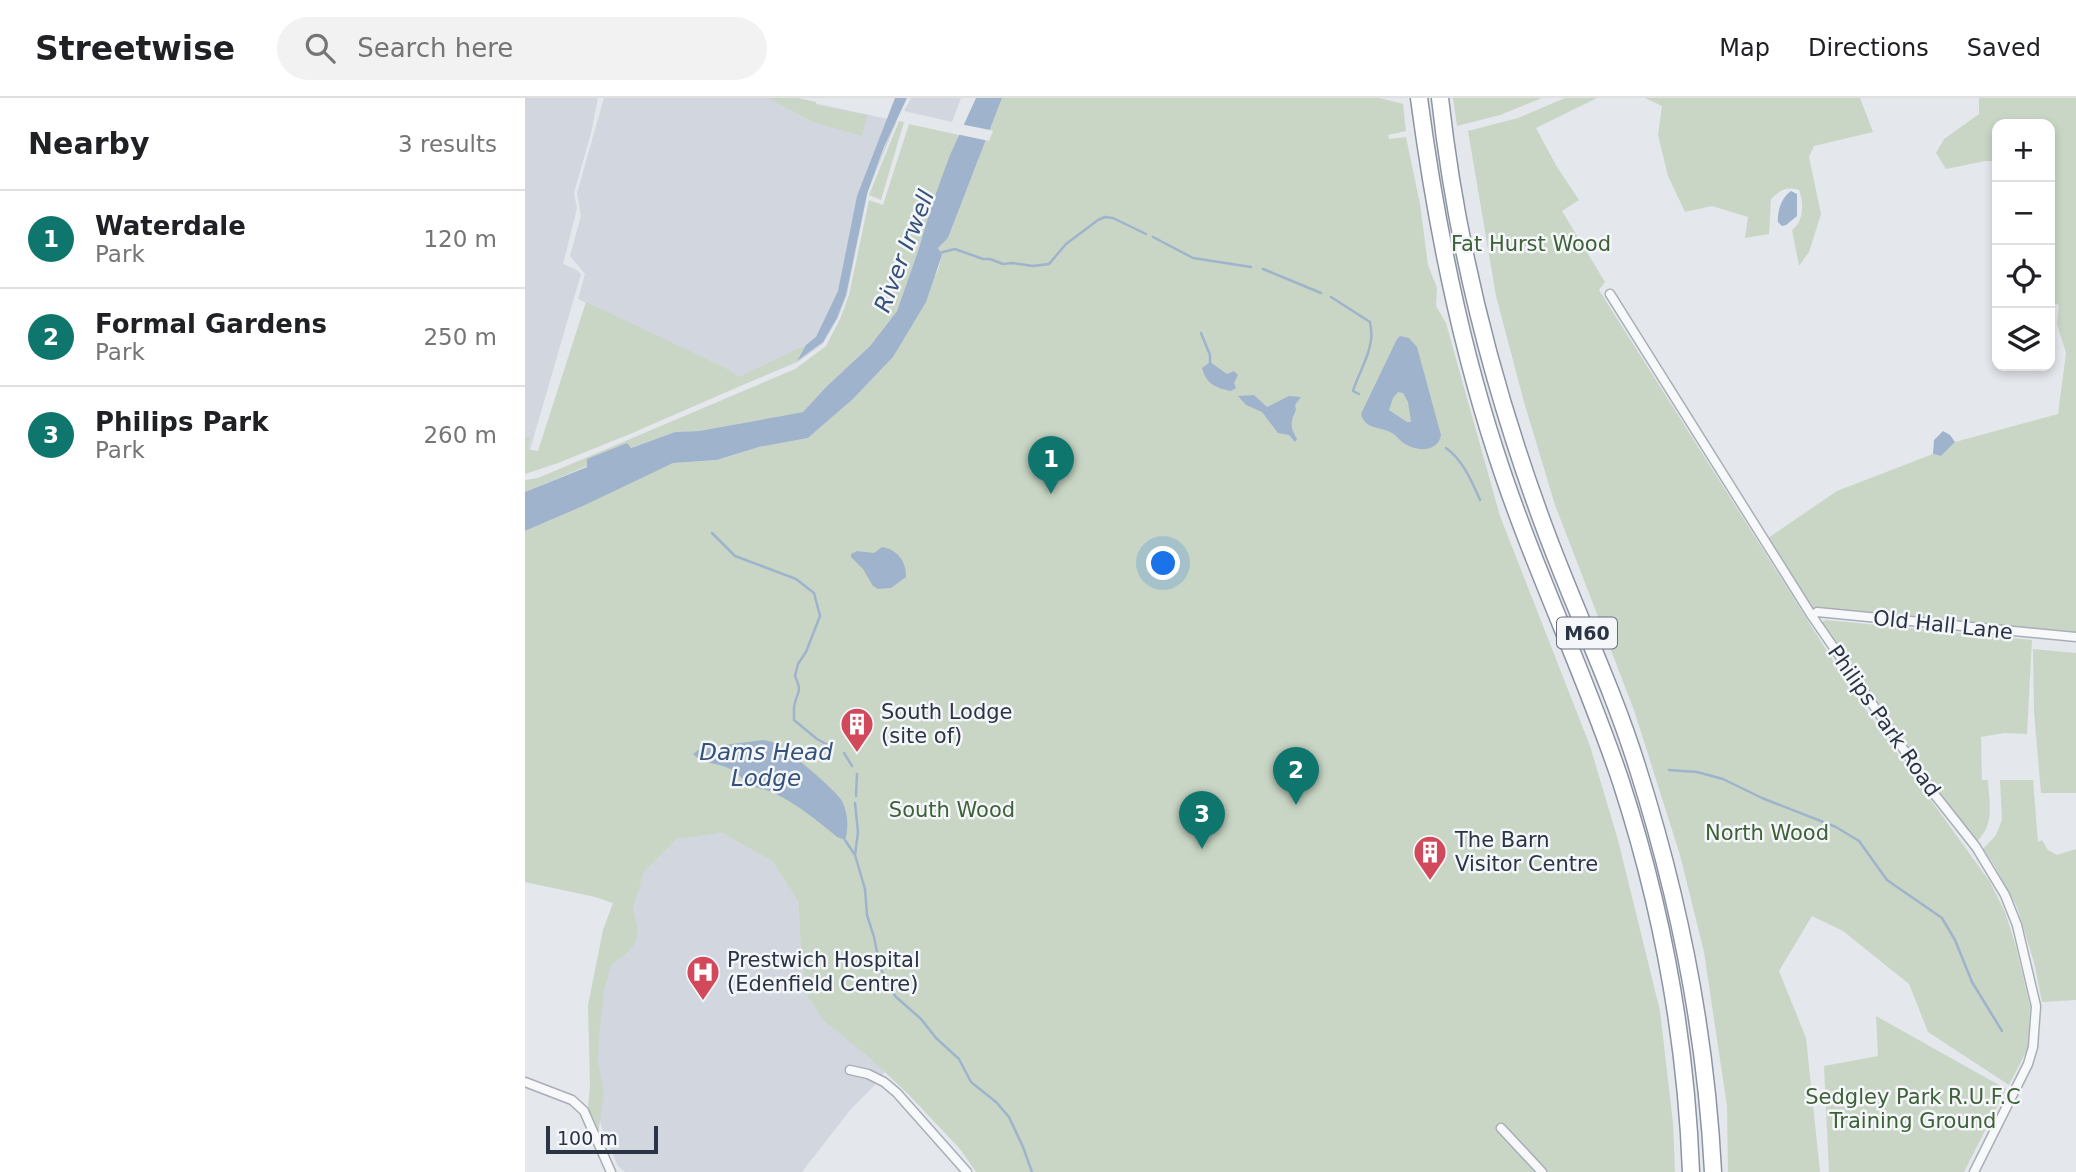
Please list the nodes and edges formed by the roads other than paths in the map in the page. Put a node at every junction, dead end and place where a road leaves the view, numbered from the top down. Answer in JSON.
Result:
{"nodes":[{"id":1,"x":1419,"y":98,"type":"edge"},
{"id":2,"x":1440,"y":98,"type":"edge"},
{"id":3,"x":1609,"y":294,"type":"dead end"},
{"id":4,"x":1812,"y":616,"type":"junction"},
{"id":5,"x":2076,"y":637,"type":"edge"},
{"id":6,"x":850,"y":1070,"type":"dead end"},
{"id":7,"x":525,"y":1082,"type":"edge"},
{"id":8,"x":1501,"y":1128,"type":"dead end"},
{"id":9,"x":611,"y":1172,"type":"edge"},
{"id":10,"x":967,"y":1172,"type":"edge"},
{"id":11,"x":1542,"y":1172,"type":"edge"},
{"id":12,"x":1692,"y":1172,"type":"edge"},
{"id":13,"x":1713,"y":1172,"type":"edge"},
{"id":14,"x":1974,"y":1172,"type":"edge"}],
"edges":[{"from":1,"to":12,"type":"highway","number":"M60"},
{"from":2,"to":13,"type":"highway","number":"M60"},
{"from":3,"to":4,"type":"street","name":"Philips Park Road"},
{"from":4,"to":5,"type":"street","name":"Old Hall Lane"},
{"from":4,"to":14,"type":"street","name":"Philips Park Road"},
{"from":6,"to":10,"type":"street"},
{"from":7,"to":9,"type":"street"},
{"from":8,"to":11,"type":"street"}]}
